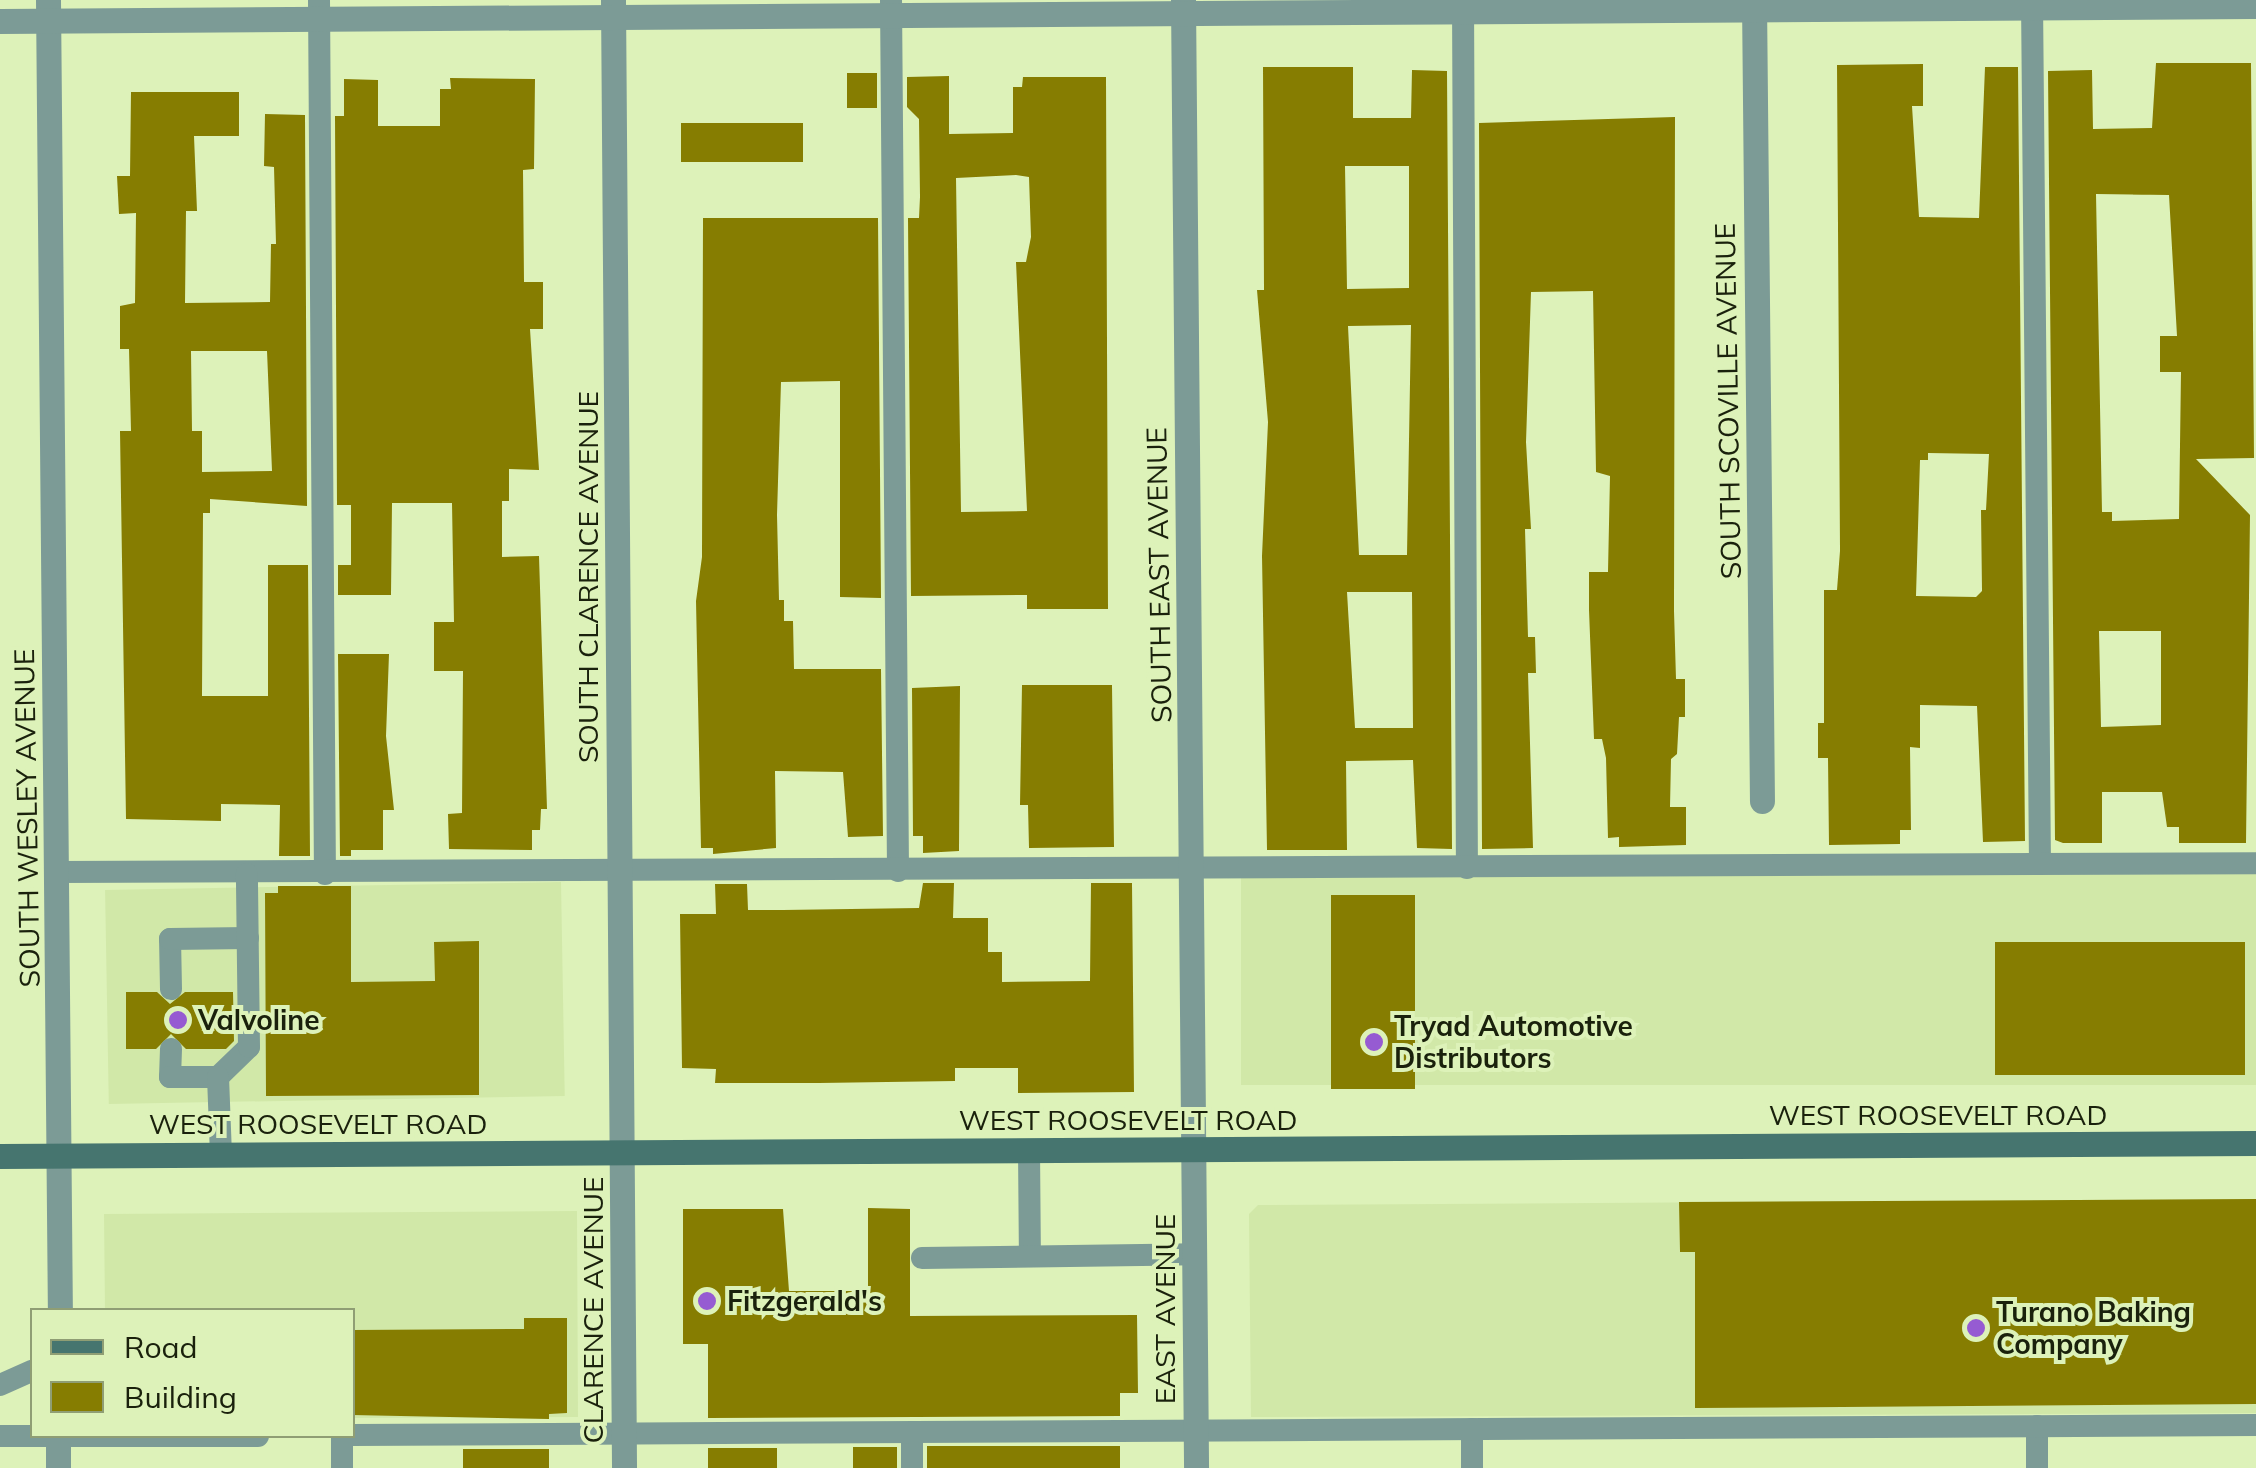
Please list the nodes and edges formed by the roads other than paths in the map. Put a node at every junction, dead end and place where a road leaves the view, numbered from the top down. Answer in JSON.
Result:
{"nodes":[{"id":1,"x":2032,"y":4,"type":"edge"},
{"id":2,"x":1463,"y":5,"type":"edge"},
{"id":3,"x":1754,"y":5,"type":"edge"},
{"id":4,"x":2256,"y":6,"type":"edge"},
{"id":5,"x":1183,"y":7,"type":"edge"},
{"id":6,"x":892,"y":8,"type":"edge"},
{"id":7,"x":319,"y":10,"type":"edge"},
{"id":8,"x":614,"y":10,"type":"edge"},
{"id":9,"x":48,"y":11,"type":"edge"},
{"id":10,"x":0,"y":21,"type":"edge"},
{"id":11,"x":1762,"y":801,"type":"dead end"},
{"id":12,"x":2256,"y":863,"type":"edge"},
{"id":13,"x":2040,"y":864,"type":"junction"},
{"id":14,"x":1468,"y":868,"type":"junction"},
{"id":15,"x":1191,"y":869,"type":"junction"},
{"id":16,"x":898,"y":871,"type":"junction"},
{"id":17,"x":58,"y":872,"type":"junction"},
{"id":18,"x":620,"y":873,"type":"junction"},
{"id":19,"x":247,"y":874,"type":"junction"},
{"id":20,"x":326,"y":874,"type":"junction"},
{"id":21,"x":248,"y":938,"type":"junction"},
{"id":22,"x":170,"y":989,"type":"dead end"},
{"id":23,"x":171,"y":1049,"type":"dead end"},
{"id":24,"x":218,"y":1076,"type":"junction"},
{"id":25,"x":2256,"y":1143,"type":"edge"},
{"id":26,"x":1029,"y":1150,"type":"junction"},
{"id":27,"x":1194,"y":1150,"type":"junction"},
{"id":28,"x":623,"y":1152,"type":"junction"},
{"id":29,"x":221,"y":1154,"type":"junction"},
{"id":30,"x":61,"y":1155,"type":"junction"},
{"id":31,"x":0,"y":1156,"type":"edge"},
{"id":32,"x":1195,"y":1254,"type":"junction"},
{"id":33,"x":1030,"y":1256,"type":"junction"},
{"id":34,"x":922,"y":1258,"type":"dead end"},
{"id":35,"x":60,"y":1308,"type":"edge"},
{"id":36,"x":30,"y":1372,"type":"edge"},
{"id":37,"x":0,"y":1385,"type":"edge"},
{"id":38,"x":2256,"y":1425,"type":"edge"},
{"id":39,"x":2037,"y":1426,"type":"junction"},
{"id":40,"x":1472,"y":1429,"type":"junction"},
{"id":41,"x":1196,"y":1430,"type":"junction"},
{"id":42,"x":912,"y":1432,"type":"junction"},
{"id":43,"x":624,"y":1434,"type":"junction"},
{"id":44,"x":355,"y":1435,"type":"edge"},
{"id":45,"x":0,"y":1436,"type":"edge"},
{"id":46,"x":30,"y":1436,"type":"edge"},
{"id":47,"x":58,"y":1438,"type":"edge"},
{"id":48,"x":342,"y":1438,"type":"edge"},
{"id":49,"x":58,"y":1468,"type":"edge"},
{"id":50,"x":342,"y":1468,"type":"edge"},
{"id":51,"x":624,"y":1468,"type":"edge"},
{"id":52,"x":912,"y":1468,"type":"edge"},
{"id":53,"x":1196,"y":1468,"type":"edge"},
{"id":54,"x":1472,"y":1468,"type":"edge"},
{"id":55,"x":2037,"y":1468,"type":"edge"}],
"edges":[{"from":1,"to":3,"type":"street"},
{"from":1,"to":4,"type":"street"},
{"from":1,"to":13,"type":"lane"},
{"from":2,"to":3,"type":"street"},
{"from":2,"to":5,"type":"street"},
{"from":2,"to":14,"type":"lane"},
{"from":3,"to":11,"type":"street","name":"SOUTH SCOVILLE AVENUE"},
{"from":5,"to":6,"type":"street"},
{"from":5,"to":15,"type":"street","name":"SOUTH EAST AVENUE"},
{"from":6,"to":8,"type":"street"},
{"from":6,"to":16,"type":"lane"},
{"from":7,"to":8,"type":"street"},
{"from":7,"to":9,"type":"street"},
{"from":7,"to":20,"type":"lane"},
{"from":8,"to":18,"type":"street","name":"SOUTH CLARENCE AVENUE"},
{"from":9,"to":10,"type":"street"},
{"from":9,"to":17,"type":"street","name":"SOUTH WESLEY AVENUE"},
{"from":12,"to":13,"type":"lane"},
{"from":13,"to":14,"type":"lane"},
{"from":14,"to":15,"type":"lane"},
{"from":15,"to":16,"type":"lane"},
{"from":15,"to":27,"type":"street","name":"SOUTH EAST AVENUE"},
{"from":16,"to":18,"type":"lane"},
{"from":17,"to":19,"type":"lane"},
{"from":17,"to":30,"type":"street","name":"SOUTH WESLEY AVENUE"},
{"from":18,"to":20,"type":"lane"},
{"from":18,"to":28,"type":"street","name":"SOUTH CLARENCE AVENUE"},
{"from":19,"to":20,"type":"lane"},
{"from":19,"to":21,"type":"lane"},
{"from":21,"to":22,"type":"lane"},
{"from":21,"to":24,"type":"lane"},
{"from":23,"to":24,"type":"lane"},
{"from":24,"to":29,"type":"lane"},
{"from":25,"to":27,"type":"main road","name":"WEST ROOSEVELT ROAD"},
{"from":26,"to":27,"type":"main road","name":"WEST ROOSEVELT ROAD"},
{"from":26,"to":28,"type":"main road","name":"WEST ROOSEVELT ROAD"},
{"from":26,"to":33,"type":"lane"},
{"from":27,"to":32,"type":"street","name":"EAST AVENUE"},
{"from":28,"to":29,"type":"main road","name":"WEST ROOSEVELT ROAD"},
{"from":28,"to":43,"type":"street","name":"CLARENCE AVENUE"},
{"from":29,"to":30,"type":"main road","name":"WEST ROOSEVELT ROAD"},
{"from":30,"to":31,"type":"main road","name":"WEST ROOSEVELT ROAD"},
{"from":30,"to":35,"type":"street","name":"SOUTH WESLEY AVENUE"},
{"from":32,"to":33,"type":"lane"},
{"from":32,"to":41,"type":"street","name":"EAST AVENUE"},
{"from":33,"to":34,"type":"lane"},
{"from":36,"to":37,"type":"lane"},
{"from":38,"to":39,"type":"lane"},
{"from":39,"to":40,"type":"lane"},
{"from":39,"to":55,"type":"lane"},
{"from":40,"to":41,"type":"lane"},
{"from":40,"to":54,"type":"lane"},
{"from":41,"to":42,"type":"lane"},
{"from":41,"to":53,"type":"street","name":"EAST AVENUE"},
{"from":42,"to":43,"type":"lane"},
{"from":42,"to":52,"type":"lane"},
{"from":43,"to":44,"type":"lane"},
{"from":43,"to":51,"type":"street","name":"CLARENCE AVENUE"},
{"from":45,"to":46,"type":"lane"},
{"from":47,"to":49,"type":"street"},
{"from":48,"to":50,"type":"lane"}]}
